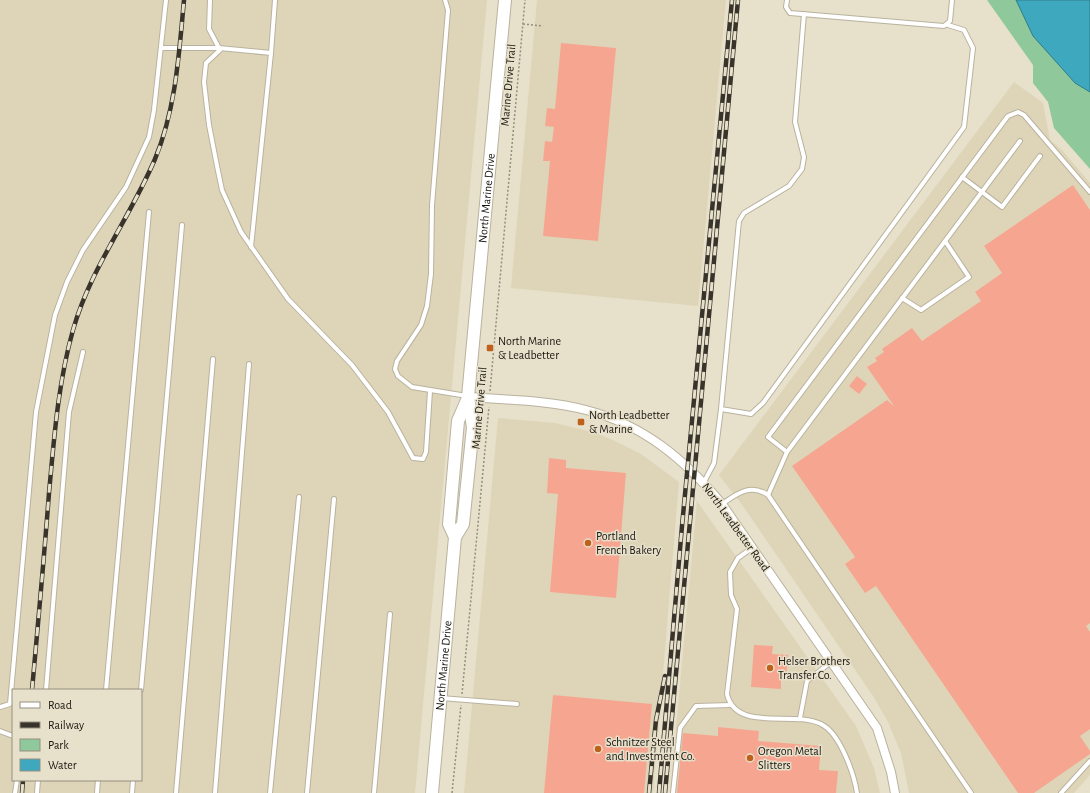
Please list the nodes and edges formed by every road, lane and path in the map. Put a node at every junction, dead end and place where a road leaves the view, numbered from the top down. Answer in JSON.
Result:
{"nodes":[{"id":1,"x":166,"y":0,"type":"edge"},
{"id":2,"x":210,"y":0,"type":"edge"},
{"id":3,"x":275,"y":0,"type":"edge"},
{"id":4,"x":445,"y":0,"type":"edge"},
{"id":5,"x":505,"y":0,"type":"edge"},
{"id":6,"x":526,"y":0,"type":"edge"},
{"id":7,"x":787,"y":0,"type":"edge"},
{"id":8,"x":952,"y":0,"type":"edge"},
{"id":9,"x":804,"y":14,"type":"junction"},
{"id":10,"x":523,"y":24,"type":"junction"},
{"id":11,"x":948,"y":25,"type":"junction"},
{"id":12,"x":543,"y":26,"type":"dead end"},
{"id":13,"x":161,"y":48,"type":"junction"},
{"id":14,"x":219,"y":48,"type":"junction"},
{"id":15,"x":271,"y":53,"type":"junction"},
{"id":16,"x":1020,"y":141,"type":"dead end"},
{"id":17,"x":1040,"y":156,"type":"dead end"},
{"id":18,"x":962,"y":177,"type":"junction"},
{"id":19,"x":981,"y":192,"type":"junction"},
{"id":20,"x":1090,"y":192,"type":"edge"},
{"id":21,"x":149,"y":212,"type":"dead end"},
{"id":22,"x":182,"y":225,"type":"dead end"},
{"id":23,"x":945,"y":241,"type":"junction"},
{"id":24,"x":251,"y":247,"type":"junction"},
{"id":25,"x":902,"y":298,"type":"junction"},
{"id":26,"x":83,"y":352,"type":"dead end"},
{"id":27,"x":213,"y":359,"type":"dead end"},
{"id":28,"x":249,"y":364,"type":"dead end"},
{"id":29,"x":430,"y":391,"type":"junction"},
{"id":30,"x":468,"y":396,"type":"junction"},
{"id":31,"x":490,"y":399,"type":"junction"},
{"id":32,"x":721,"y":409,"type":"junction"},
{"id":33,"x":787,"y":452,"type":"junction"},
{"id":34,"x":704,"y":482,"type":"junction"},
{"id":35,"x":768,"y":495,"type":"junction"},
{"id":36,"x":298,"y":497,"type":"dead end"},
{"id":37,"x":334,"y":499,"type":"dead end"},
{"id":38,"x":722,"y":504,"type":"junction"},
{"id":39,"x":752,"y":548,"type":"junction"},
{"id":40,"x":390,"y":614,"type":"dead end"},
{"id":41,"x":831,"y":662,"type":"junction"},
{"id":42,"x":46,"y":689,"type":"edge"},
{"id":43,"x":106,"y":689,"type":"edge"},
{"id":44,"x":141,"y":689,"type":"edge"},
{"id":45,"x":441,"y":698,"type":"junction"},
{"id":46,"x":461,"y":700,"type":"junction"},
{"id":47,"x":517,"y":704,"type":"dead end"},
{"id":48,"x":731,"y":705,"type":"junction"},
{"id":49,"x":0,"y":707,"type":"edge"},
{"id":50,"x":800,"y":718,"type":"junction"},
{"id":51,"x":0,"y":733,"type":"edge"},
{"id":52,"x":12,"y":736,"type":"edge"},
{"id":53,"x":1090,"y":761,"type":"edge"},
{"id":54,"x":17,"y":781,"type":"edge"},
{"id":55,"x":38,"y":781,"type":"edge"},
{"id":56,"x":98,"y":781,"type":"edge"},
{"id":57,"x":133,"y":781,"type":"edge"},
{"id":58,"x":14,"y":793,"type":"edge"},
{"id":59,"x":37,"y":793,"type":"edge"},
{"id":60,"x":97,"y":793,"type":"edge"},
{"id":61,"x":132,"y":793,"type":"edge"},
{"id":62,"x":176,"y":793,"type":"edge"},
{"id":63,"x":215,"y":793,"type":"edge"},
{"id":64,"x":270,"y":793,"type":"edge"},
{"id":65,"x":307,"y":793,"type":"edge"},
{"id":66,"x":374,"y":793,"type":"edge"},
{"id":67,"x":432,"y":793,"type":"edge"},
{"id":68,"x":452,"y":793,"type":"edge"},
{"id":69,"x":673,"y":793,"type":"edge"},
{"id":70,"x":857,"y":793,"type":"edge"},
{"id":71,"x":895,"y":793,"type":"edge"},
{"id":72,"x":971,"y":793,"type":"edge"},
{"id":73,"x":1061,"y":793,"type":"edge"}],
"edges":[{"from":1,"to":13,"type":"lane"},
{"from":2,"to":14,"type":"lane"},
{"from":3,"to":15,"type":"lane"},
{"from":4,"to":29,"type":"lane"},
{"from":5,"to":30,"type":"main road","name":"North Marine Drive"},
{"from":6,"to":10,"type":"path","name":"Marine Drive Trail"},
{"from":7,"to":9,"type":"lane"},
{"from":8,"to":11,"type":"lane"},
{"from":9,"to":11,"type":"lane"},
{"from":9,"to":32,"type":"lane"},
{"from":10,"to":12,"type":"path"},
{"from":10,"to":31,"type":"path","name":"Marine Drive Trail"},
{"from":11,"to":32,"type":"lane"},
{"from":13,"to":14,"type":"lane"},
{"from":13,"to":49,"type":"lane"},
{"from":14,"to":15,"type":"lane"},
{"from":14,"to":24,"type":"lane"},
{"from":15,"to":24,"type":"lane"},
{"from":16,"to":19,"type":"lane"},
{"from":17,"to":19,"type":"lane"},
{"from":18,"to":19,"type":"lane"},
{"from":18,"to":20,"type":"lane"},
{"from":18,"to":33,"type":"lane"},
{"from":19,"to":23,"type":"lane"},
{"from":21,"to":43,"type":"lane"},
{"from":22,"to":44,"type":"lane"},
{"from":23,"to":25,"type":"lane"},
{"from":23,"to":25,"type":"lane"},
{"from":24,"to":29,"type":"lane"},
{"from":25,"to":33,"type":"lane"},
{"from":26,"to":42,"type":"lane"},
{"from":27,"to":62,"type":"lane"},
{"from":28,"to":63,"type":"lane"},
{"from":29,"to":30,"type":"lane"},
{"from":30,"to":31,"type":"street","name":"North Leadbetter Road"},
{"from":30,"to":45,"type":"main road","name":"North Marine Drive"},
{"from":31,"to":34,"type":"street","name":"North Leadbetter Road"},
{"from":31,"to":46,"type":"path","name":"Marine Drive Trail"},
{"from":32,"to":34,"type":"lane"},
{"from":33,"to":35,"type":"lane"},
{"from":34,"to":38,"type":"street","name":"North Leadbetter Road"},
{"from":35,"to":38,"type":"lane"},
{"from":35,"to":72,"type":"lane"},
{"from":36,"to":64,"type":"lane"},
{"from":37,"to":65,"type":"lane"},
{"from":38,"to":39,"type":"street","name":"North Leadbetter Road"},
{"from":39,"to":41,"type":"street","name":"North Leadbetter Road"},
{"from":39,"to":48,"type":"lane"},
{"from":40,"to":66,"type":"lane"},
{"from":41,"to":50,"type":"lane"},
{"from":41,"to":71,"type":"street","name":"North Leadbetter Road"},
{"from":45,"to":46,"type":"lane"},
{"from":45,"to":67,"type":"main road","name":"North Marine Drive"},
{"from":46,"to":47,"type":"lane"},
{"from":46,"to":68,"type":"path","name":"Marine Drive Trail"},
{"from":48,"to":50,"type":"lane"},
{"from":48,"to":69,"type":"lane"},
{"from":50,"to":70,"type":"lane"},
{"from":51,"to":52,"type":"lane"},
{"from":53,"to":73,"type":"lane"},
{"from":54,"to":58,"type":"lane"},
{"from":55,"to":59,"type":"lane"},
{"from":56,"to":60,"type":"lane"},
{"from":57,"to":61,"type":"lane"}]}
